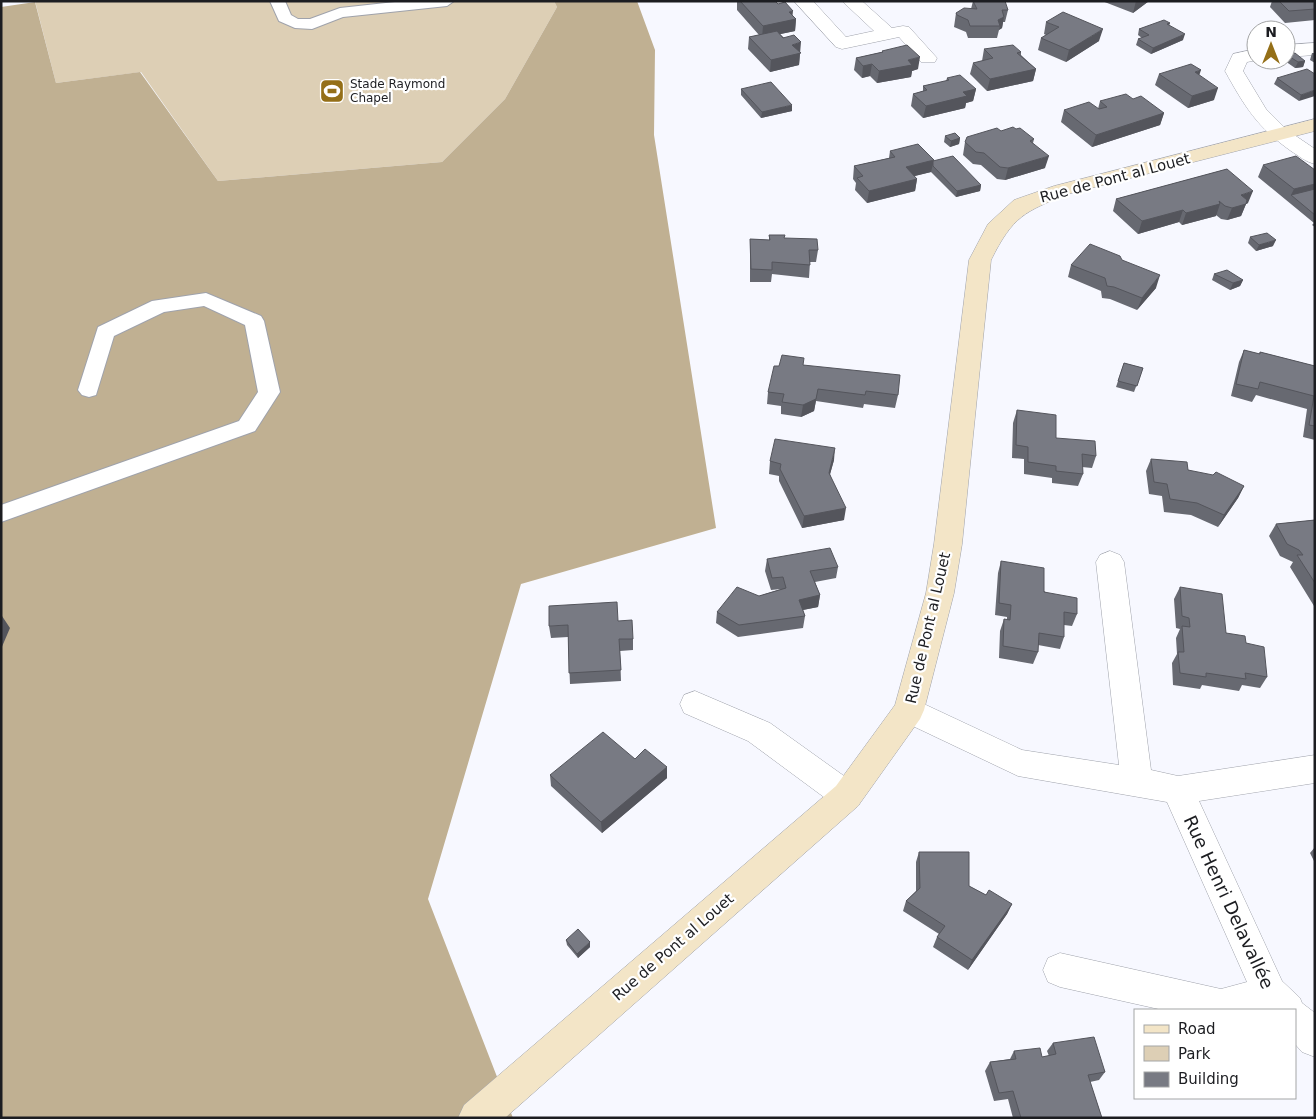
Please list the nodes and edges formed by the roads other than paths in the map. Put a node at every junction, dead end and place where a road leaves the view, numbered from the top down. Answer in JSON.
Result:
{"nodes":[{"id":1,"x":277,"y":1,"type":"edge"},
{"id":2,"x":447,"y":1,"type":"edge"},
{"id":3,"x":803,"y":1,"type":"edge"},
{"id":4,"x":851,"y":1,"type":"edge"},
{"id":5,"x":888,"y":34,"type":"junction"},
{"id":6,"x":1315,"y":49,"type":"edge"},
{"id":7,"x":1296,"y":50,"type":"edge"},
{"id":8,"x":1246,"y":57,"type":"edge"},
{"id":9,"x":928,"y":58,"type":"dead end"},
{"id":10,"x":1315,"y":125,"type":"edge"},
{"id":11,"x":1280,"y":134,"type":"junction"},
{"id":12,"x":1315,"y":158,"type":"edge"},
{"id":13,"x":89,"y":390,"type":"dead end"},
{"id":14,"x":1,"y":514,"type":"edge"},
{"id":15,"x":1110,"y":562,"type":"dead end"},
{"id":16,"x":695,"y":704,"type":"dead end"},
{"id":17,"x":909,"y":710,"type":"junction"},
{"id":18,"x":1315,"y":769,"type":"edge"},
{"id":19,"x":1137,"y":781,"type":"junction"},
{"id":20,"x":1178,"y":790,"type":"junction"},
{"id":21,"x":847,"y":796,"type":"junction"},
{"id":22,"x":1060,"y":970,"type":"dead end"},
{"id":23,"x":1278,"y":1002,"type":"edge"},
{"id":24,"x":1296,"y":1019,"type":"edge"},
{"id":25,"x":1315,"y":1039,"type":"edge"},
{"id":26,"x":477,"y":1118,"type":"edge"}],
"edges":[{"from":1,"to":2,"type":"lane"},
{"from":3,"to":5,"type":"street"},
{"from":4,"to":5,"type":"street"},
{"from":5,"to":9,"type":"street"},
{"from":6,"to":7,"type":"street"},
{"from":8,"to":11,"type":"street"},
{"from":10,"to":11,"type":"street","name":"Rue de Pont al Louet"},
{"from":11,"to":12,"type":"street"},
{"from":11,"to":17,"type":"street","name":"Rue de Pont al Louet"},
{"from":13,"to":14,"type":"lane"},
{"from":15,"to":19,"type":"street"},
{"from":16,"to":21,"type":"street"},
{"from":17,"to":19,"type":"street"},
{"from":17,"to":21,"type":"street","name":"Rue de Pont al Louet"},
{"from":18,"to":20,"type":"street"},
{"from":19,"to":20,"type":"street"},
{"from":20,"to":23,"type":"street","name":"Rue Henri Delavallée"},
{"from":21,"to":26,"type":"street","name":"Rue de Pont al Louet"},
{"from":22,"to":23,"type":"street"},
{"from":24,"to":25,"type":"street"}]}
